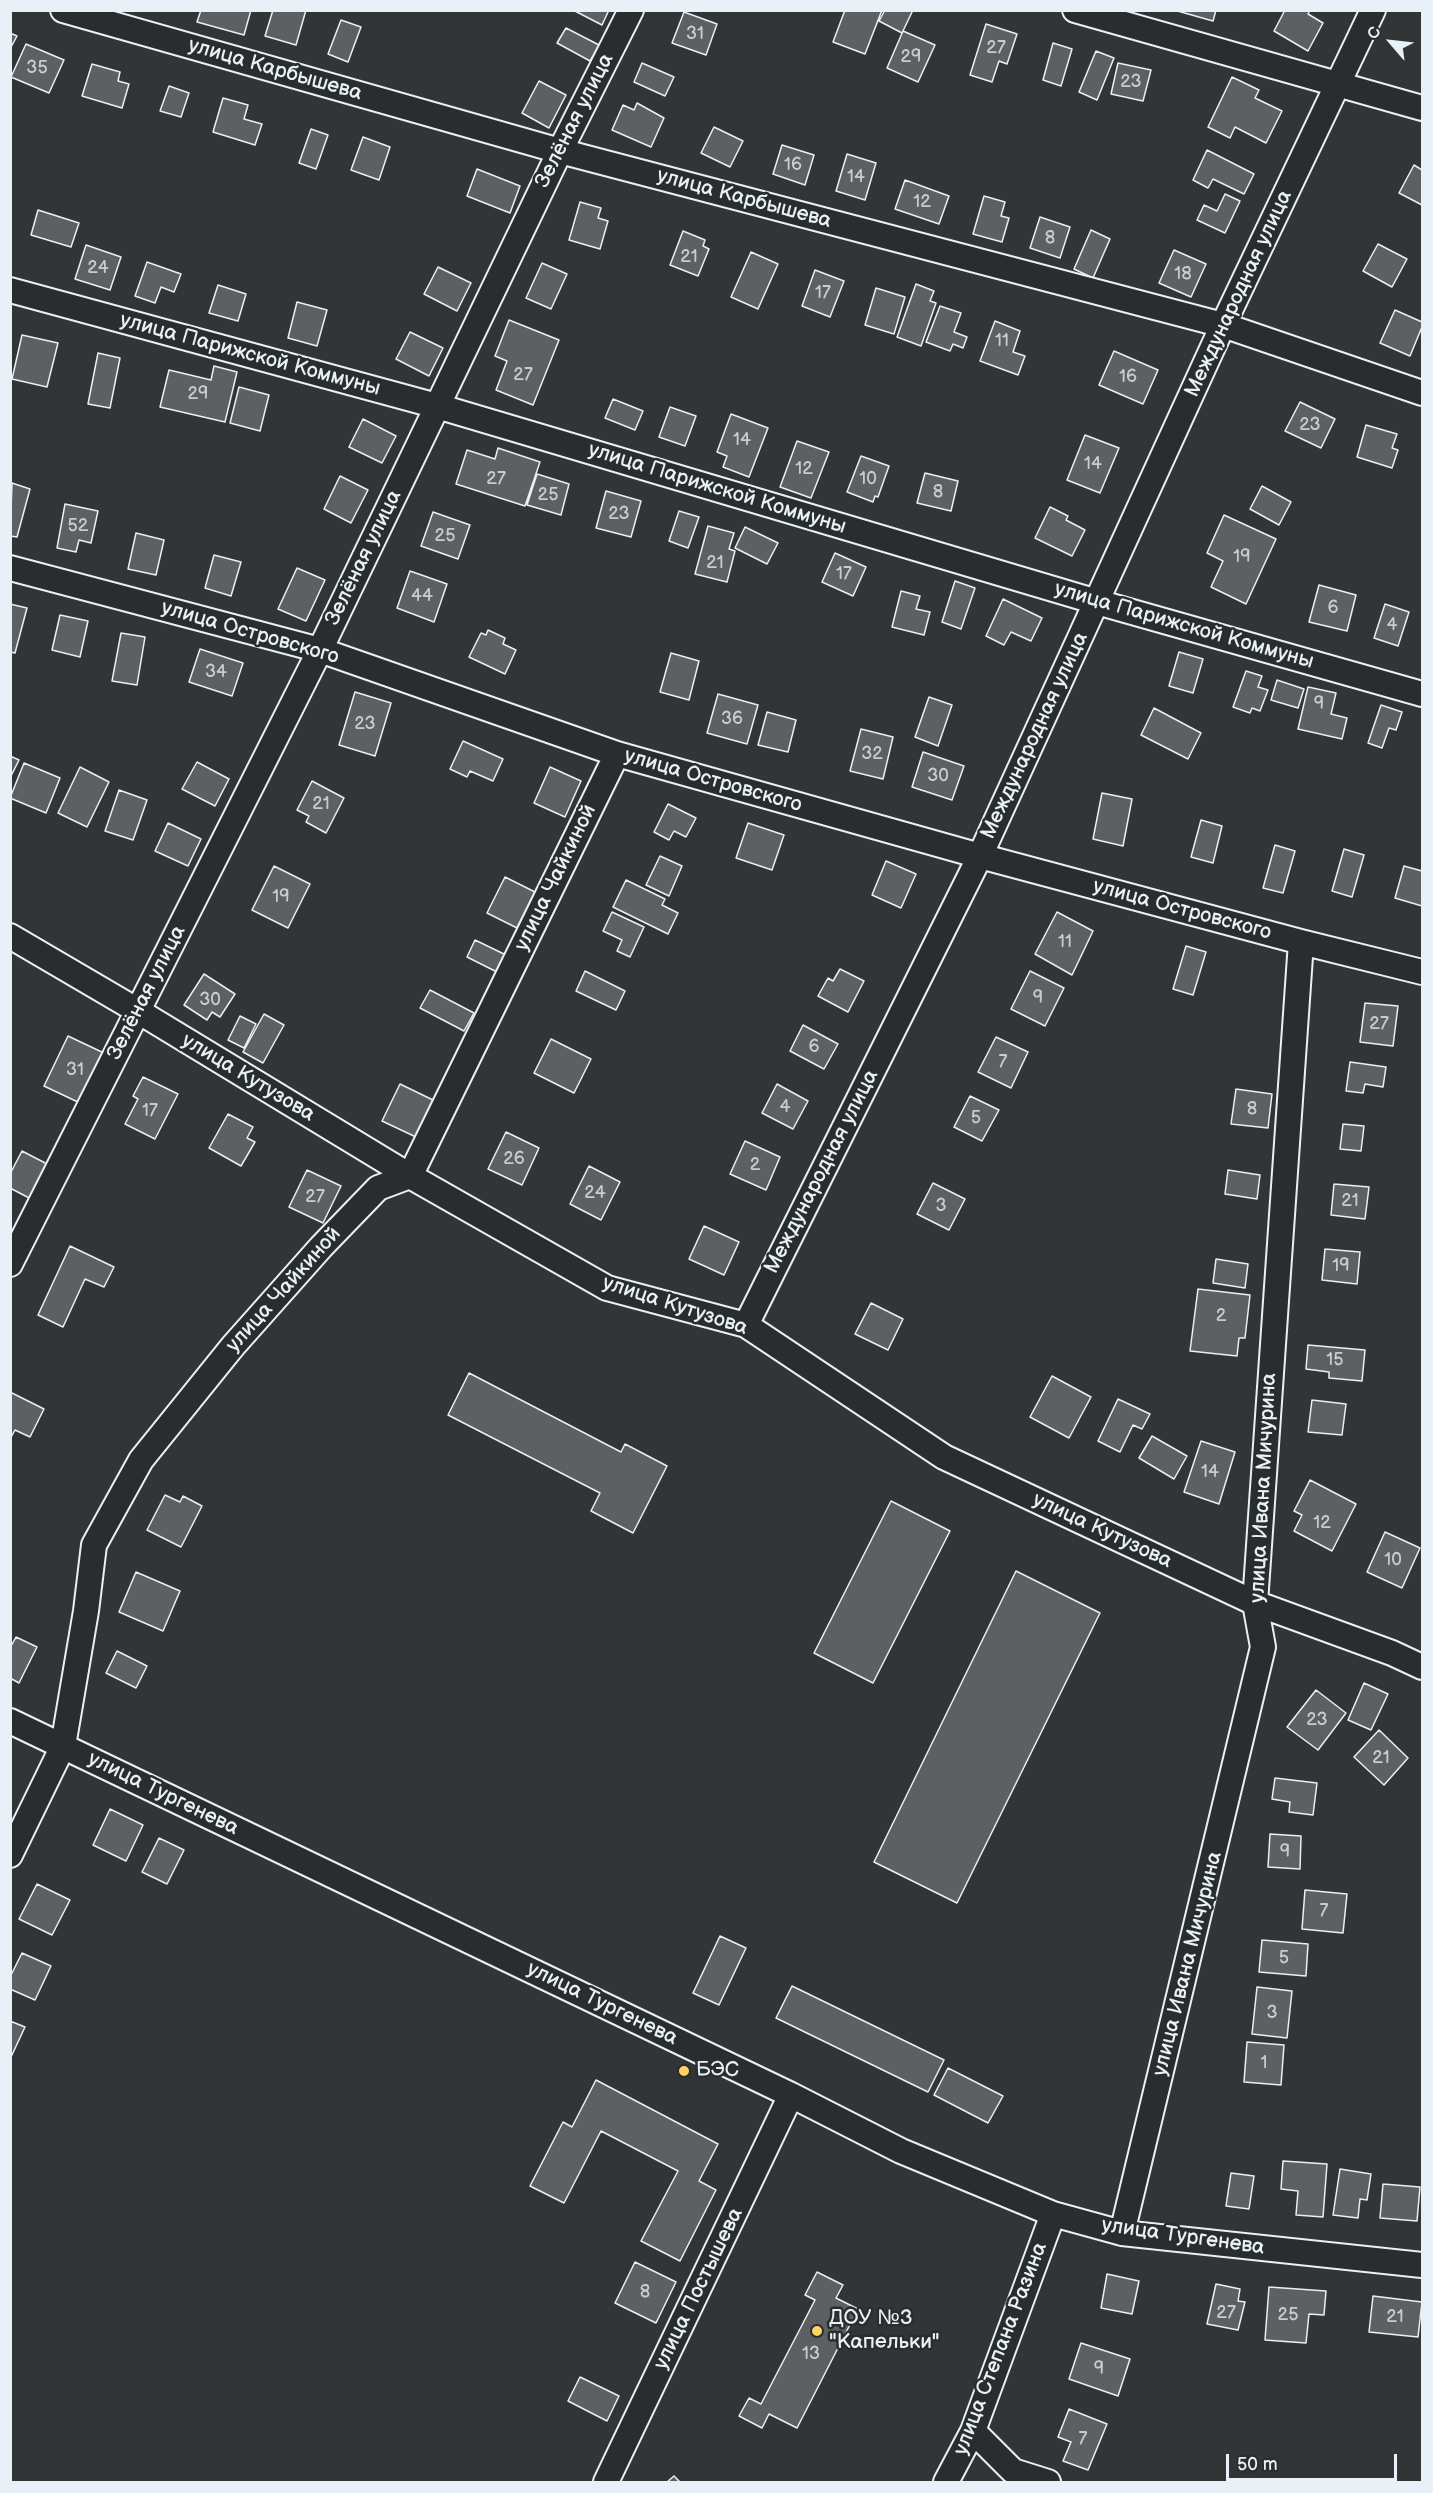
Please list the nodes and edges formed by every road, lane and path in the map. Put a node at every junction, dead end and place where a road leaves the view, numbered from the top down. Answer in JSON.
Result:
{"nodes":[{"id":1,"x":63,"y":10,"type":"edge"},
{"id":2,"x":631,"y":10,"type":"edge"},
{"id":3,"x":1075,"y":10,"type":"edge"},
{"id":4,"x":1373,"y":10,"type":"edge"},
{"id":5,"x":1339,"y":83,"type":"junction"},
{"id":6,"x":1422,"y":108,"type":"edge"},
{"id":7,"x":560,"y":151,"type":"junction"},
{"id":8,"x":10,"y":290,"type":"edge"},
{"id":9,"x":1223,"y":325,"type":"junction"},
{"id":10,"x":1422,"y":393,"type":"edge"},
{"id":11,"x":436,"y":406,"type":"junction"},
{"id":12,"x":10,"y":568,"type":"edge"},
{"id":13,"x":1097,"y":602,"type":"junction"},
{"id":14,"x":320,"y":650,"type":"junction"},
{"id":15,"x":1422,"y":694,"type":"edge"},
{"id":16,"x":617,"y":754,"type":"junction"},
{"id":17,"x":980,"y":856,"type":"junction"},
{"id":18,"x":10,"y":936,"type":"edge"},
{"id":19,"x":1300,"y":942,"type":"junction"},
{"id":20,"x":1422,"y":972,"type":"edge"},
{"id":21,"x":138,"y":1011,"type":"junction"},
{"id":22,"x":410,"y":1176,"type":"junction"},
{"id":23,"x":10,"y":1264,"type":"edge"},
{"id":24,"x":746,"y":1325,"type":"junction"},
{"id":25,"x":1255,"y":1603,"type":"junction"},
{"id":26,"x":1422,"y":1667,"type":"edge"},
{"id":27,"x":10,"y":1721,"type":"edge"},
{"id":28,"x":63,"y":1746,"type":"junction"},
{"id":29,"x":10,"y":1855,"type":"edge"},
{"id":30,"x":791,"y":2095,"type":"junction"},
{"id":31,"x":1053,"y":2214,"type":"junction"},
{"id":32,"x":1122,"y":2233,"type":"junction"},
{"id":33,"x":1422,"y":2265,"type":"edge"},
{"id":34,"x":973,"y":2431,"type":"junction"},
{"id":35,"x":606,"y":2482,"type":"edge"},
{"id":36,"x":946,"y":2482,"type":"edge"},
{"id":37,"x":1048,"y":2482,"type":"edge"}],
"edges":[{"from":1,"to":7,"type":"street","name":"улица Карбышева"},
{"from":2,"to":7,"type":"street","name":"Зелёная улица"},
{"from":3,"to":5,"type":"street"},
{"from":4,"to":5,"type":"street","name":"Международная улица"},
{"from":5,"to":6,"type":"street"},
{"from":5,"to":9,"type":"street","name":"Международная улица"},
{"from":7,"to":9,"type":"street","name":"улица Карбышева"},
{"from":7,"to":11,"type":"street","name":"Зелёная улица"},
{"from":8,"to":11,"type":"street","name":"улица Парижской Коммуны"},
{"from":9,"to":10,"type":"street","name":"улица Карбышева"},
{"from":9,"to":13,"type":"street","name":"Международная улица"},
{"from":11,"to":13,"type":"street","name":"улица Парижской Коммуны"},
{"from":11,"to":14,"type":"street","name":"Зелёная улица"},
{"from":12,"to":14,"type":"street","name":"улица Островского"},
{"from":13,"to":15,"type":"street","name":"улица Парижской Коммуны"},
{"from":13,"to":17,"type":"street","name":"Международная улица"},
{"from":14,"to":16,"type":"street","name":"улица Островского"},
{"from":14,"to":21,"type":"street","name":"Зелёная улица"},
{"from":16,"to":17,"type":"street","name":"улица Островского"},
{"from":16,"to":22,"type":"street","name":"улица Чайкиной"},
{"from":17,"to":19,"type":"street","name":"улица Островского"},
{"from":17,"to":24,"type":"street","name":"Международная улица"},
{"from":18,"to":21,"type":"street","name":"улица Кутузова"},
{"from":19,"to":20,"type":"street","name":"улица Островского"},
{"from":19,"to":25,"type":"street","name":"улица Ивана Мичурина"},
{"from":21,"to":22,"type":"street","name":"улица Кутузова"},
{"from":21,"to":23,"type":"street","name":"Зелёная улица"},
{"from":22,"to":24,"type":"street","name":"улица Кутузова"},
{"from":22,"to":28,"type":"street","name":"улица Чайкиной"},
{"from":24,"to":25,"type":"street","name":"улица Кутузова"},
{"from":25,"to":26,"type":"street","name":"улица Кутузова"},
{"from":25,"to":32,"type":"street","name":"улица Ивана Мичурина"},
{"from":27,"to":28,"type":"street","name":"улица Тургенева"},
{"from":28,"to":29,"type":"street","name":"улица Чайкиной"},
{"from":28,"to":30,"type":"street","name":"улица Тургенева"},
{"from":30,"to":31,"type":"street","name":"улица Тургенева"},
{"from":30,"to":35,"type":"street","name":"улица Постышева"},
{"from":31,"to":32,"type":"street","name":"улица Тургенева"},
{"from":31,"to":34,"type":"street","name":"улица Степана Разина"},
{"from":32,"to":33,"type":"street","name":"улица Тургенева"},
{"from":34,"to":36,"type":"street","name":"улица Степана Разина"},
{"from":34,"to":37,"type":"street"}]}
